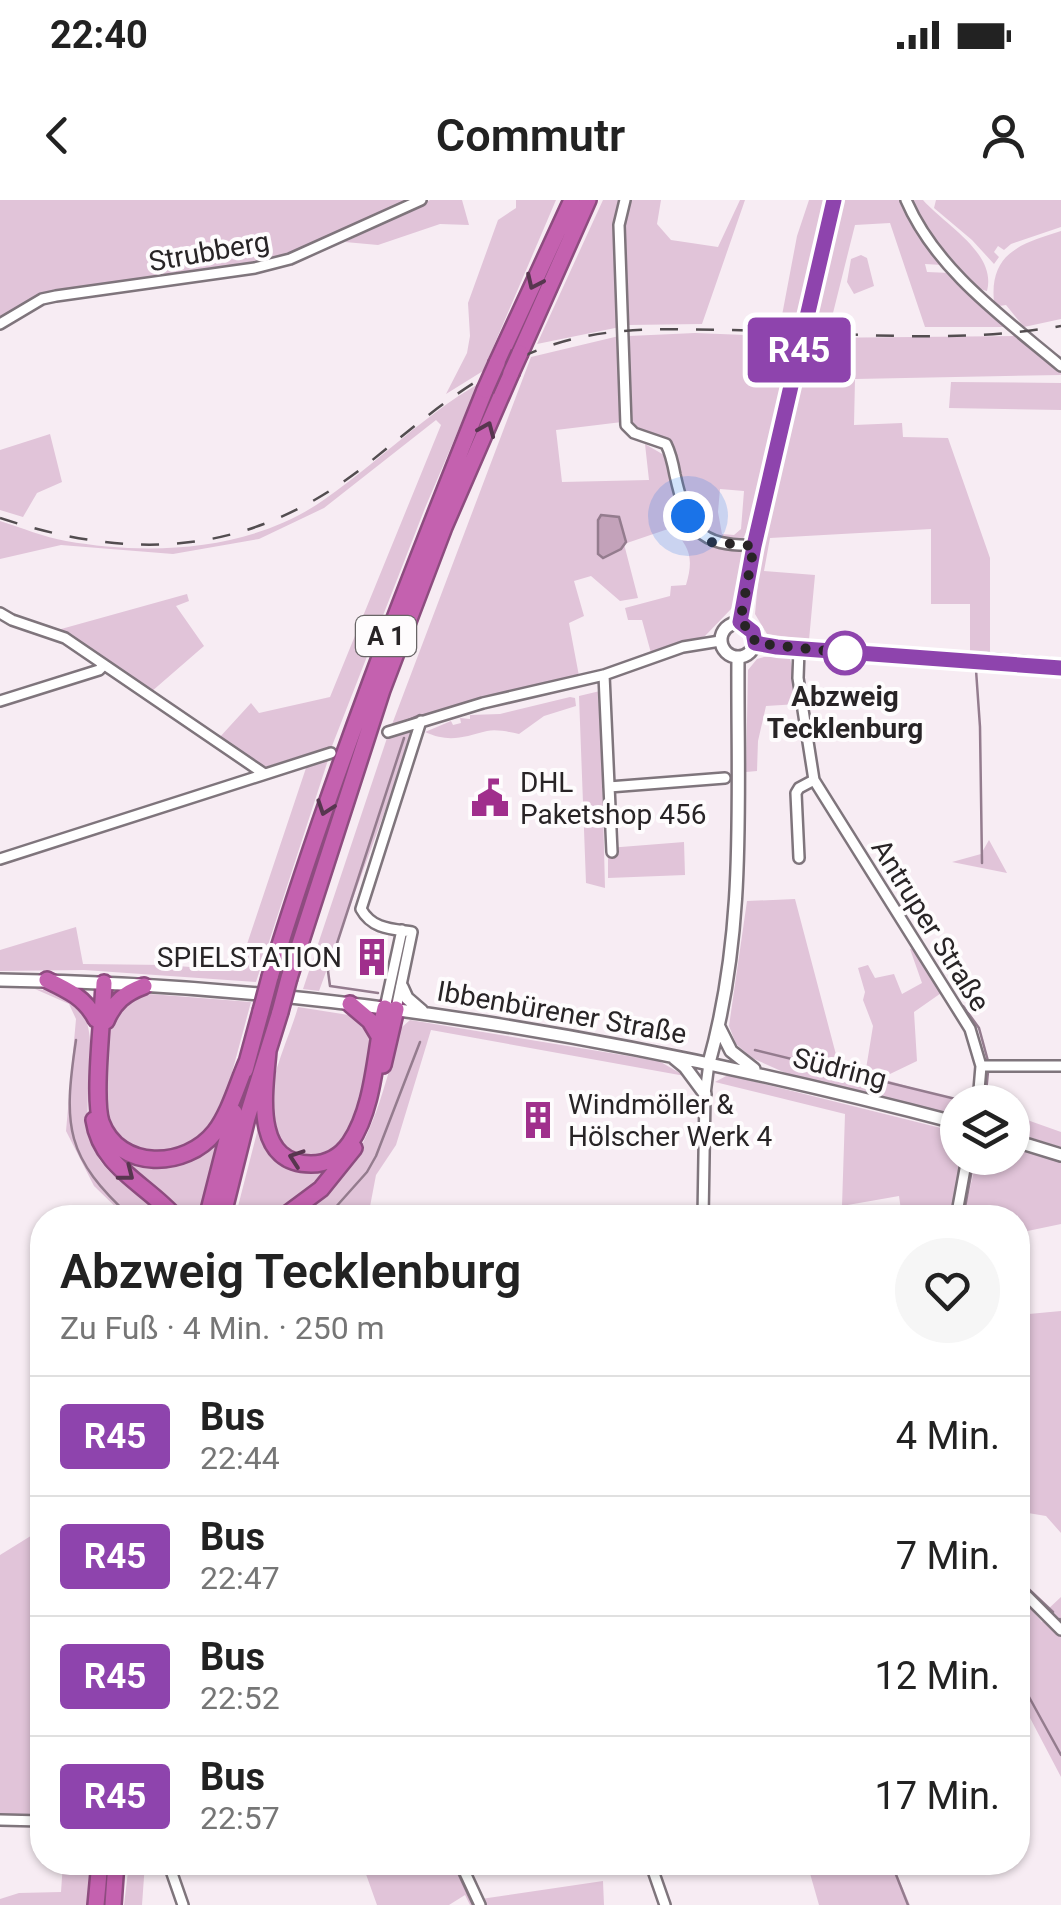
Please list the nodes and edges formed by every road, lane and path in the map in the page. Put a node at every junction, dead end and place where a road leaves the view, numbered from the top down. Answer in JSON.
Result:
{"nodes":[{"id":1,"x":422,"y":200,"type":"edge"},
{"id":2,"x":572,"y":200,"type":"edge"},
{"id":3,"x":588,"y":200,"type":"edge"},
{"id":4,"x":626,"y":200,"type":"edge"},
{"id":5,"x":834,"y":200,"type":"edge"},
{"id":6,"x":906,"y":200,"type":"edge"},
{"id":7,"x":0,"y":324,"type":"edge"},
{"id":8,"x":1061,"y":366,"type":"edge"},
{"id":9,"x":504,"y":368,"type":"junction"},
{"id":10,"x":754,"y":546,"type":"junction"},
{"id":11,"x":0,"y":613,"type":"edge"},
{"id":12,"x":740,"y":622,"type":"junction"},
{"id":13,"x":720,"y":641,"type":"junction"},
{"id":14,"x":755,"y":643,"type":"junction"},
{"id":15,"x":799,"y":649,"type":"junction"},
{"id":16,"x":738,"y":657,"type":"junction"},
{"id":17,"x":104,"y":664,"type":"junction"},
{"id":18,"x":1061,"y":668,"type":"edge"},
{"id":19,"x":604,"y":675,"type":"junction"},
{"id":20,"x":0,"y":702,"type":"edge"},
{"id":21,"x":421,"y":722,"type":"junction"},
{"id":22,"x":388,"y":732,"type":"dead end"},
{"id":23,"x":332,"y":752,"type":"dead end"},
{"id":24,"x":263,"y":773,"type":"junction"},
{"id":25,"x":725,"y":778,"type":"dead end"},
{"id":26,"x":814,"y":780,"type":"junction"},
{"id":27,"x":609,"y":788,"type":"junction"},
{"id":28,"x":612,"y":852,"type":"dead end"},
{"id":29,"x":0,"y":858,"type":"edge"},
{"id":30,"x":799,"y":858,"type":"dead end"},
{"id":31,"x":407,"y":931,"type":"junction"},
{"id":32,"x":0,"y":980,"type":"edge"},
{"id":33,"x":48,"y":980,"type":"junction"},
{"id":34,"x":100,"y":983,"type":"junction"},
{"id":35,"x":144,"y":986,"type":"junction"},
{"id":36,"x":402,"y":987,"type":"junction"},
{"id":37,"x":350,"y":1004,"type":"junction"},
{"id":38,"x":391,"y":1008,"type":"junction"},
{"id":39,"x":425,"y":1014,"type":"junction"},
{"id":40,"x":99,"y":1024,"type":"junction"},
{"id":41,"x":719,"y":1027,"type":"junction"},
{"id":42,"x":378,"y":1036,"type":"junction"},
{"id":43,"x":268,"y":1051,"type":"junction"},
{"id":44,"x":670,"y":1056,"type":"junction"},
{"id":45,"x":247,"y":1062,"type":"junction"},
{"id":46,"x":709,"y":1063,"type":"junction"},
{"id":47,"x":981,"y":1066,"type":"junction"},
{"id":48,"x":1061,"y":1066,"type":"edge"},
{"id":49,"x":762,"y":1074,"type":"junction"},
{"id":50,"x":979,"y":1085,"type":"edge"},
{"id":51,"x":705,"y":1094,"type":"junction"},
{"id":52,"x":940,"y":1119,"type":"edge"},
{"id":53,"x":1030,"y":1146,"type":"edge"},
{"id":54,"x":1061,"y":1155,"type":"edge"},
{"id":55,"x":964,"y":1175,"type":"edge"},
{"id":56,"x":165,"y":1205,"type":"edge"},
{"id":57,"x":209,"y":1205,"type":"edge"},
{"id":58,"x":226,"y":1205,"type":"edge"},
{"id":59,"x":299,"y":1205,"type":"edge"},
{"id":60,"x":703,"y":1205,"type":"edge"},
{"id":61,"x":958,"y":1205,"type":"edge"},
{"id":62,"x":1030,"y":1599,"type":"edge"},
{"id":63,"x":1061,"y":1630,"type":"edge"},
{"id":64,"x":0,"y":1820,"type":"edge"},
{"id":65,"x":30,"y":1820,"type":"edge"},
{"id":66,"x":99,"y":1875,"type":"edge"},
{"id":67,"x":115,"y":1875,"type":"edge"},
{"id":68,"x":173,"y":1875,"type":"edge"},
{"id":69,"x":466,"y":1875,"type":"edge"},
{"id":70,"x":655,"y":1875,"type":"edge"},
{"id":71,"x":96,"y":1905,"type":"edge"},
{"id":72,"x":113,"y":1905,"type":"edge"},
{"id":73,"x":183,"y":1905,"type":"edge"},
{"id":74,"x":480,"y":1905,"type":"edge"},
{"id":75,"x":665,"y":1905,"type":"edge"}],
"edges":[{"from":1,"to":7,"type":"street","name":"Strubberg"},
{"from":2,"to":9,"type":"highway","number":"A 1","one_way":true},
{"from":3,"to":9,"type":"highway","number":"A 1","bridge":true},
{"from":4,"to":10,"type":"street"},
{"from":5,"to":10,"type":"main road"},
{"from":6,"to":8,"type":"street"},
{"from":43,"to":9,"type":"highway","number":"A 1","one_way":true,"bridge":true},
{"from":9,"to":45,"type":"highway","number":"A 1","one_way":true,"bridge":true},
{"from":10,"to":12,"type":"main road"},
{"from":11,"to":17,"type":"street"},
{"from":12,"to":13,"type":"main road"},
{"from":12,"to":14,"type":"main road"},
{"from":13,"to":16,"type":"main road"},
{"from":13,"to":19,"type":"street"},
{"from":14,"to":15,"type":"street"},
{"from":14,"to":16,"type":"main road"},
{"from":15,"to":18,"type":"street"},
{"from":15,"to":26,"type":"street","name":"Antruper Straße"},
{"from":16,"to":41,"type":"main road","name":"Ibbenbürener Straße"},
{"from":17,"to":20,"type":"street"},
{"from":17,"to":24,"type":"street"},
{"from":19,"to":21,"type":"street"},
{"from":19,"to":27,"type":"street"},
{"from":21,"to":22,"type":"street"},
{"from":21,"to":31,"type":"street"},
{"from":23,"to":24,"type":"street"},
{"from":24,"to":29,"type":"street"},
{"from":25,"to":27,"type":"street"},
{"from":26,"to":30,"type":"street"},
{"from":26,"to":47,"type":"street","name":"Antruper Straße"},
{"from":27,"to":28,"type":"street"},
{"from":31,"to":36,"type":"street"},
{"from":31,"to":38,"type":"street"},
{"from":32,"to":33,"type":"main road","name":"Ibbenbürener Straße"},
{"from":33,"to":34,"type":"main road","name":"Ibbenbürener Straße"},
{"from":33,"to":40,"type":"highway"},
{"from":34,"to":35,"type":"main road","name":"Ibbenbürener Straße"},
{"from":34,"to":40,"type":"highway"},
{"from":35,"to":37,"type":"main road","name":"Ibbenbürener Straße"},
{"from":35,"to":40,"type":"highway"},
{"from":36,"to":38,"type":"street"},
{"from":36,"to":39,"type":"main road"},
{"from":37,"to":38,"type":"main road","name":"Ibbenbürener Straße"},
{"from":37,"to":42,"type":"highway"},
{"from":38,"to":39,"type":"main road","name":"Ibbenbürener Straße"},
{"from":38,"to":42,"type":"highway"},
{"from":38,"to":59,"type":"highway"},
{"from":39,"to":44,"type":"main road","name":"Ibbenbürener Straße"},
{"from":40,"to":45,"type":"highway"},
{"from":40,"to":56,"type":"highway","one_way":true},
{"from":41,"to":46,"type":"main road","name":"Ibbenbürener Straße"},
{"from":41,"to":49,"type":"main road"},
{"from":42,"to":43,"type":"highway","one_way":true},
{"from":43,"to":58,"type":"highway","number":"A 1"},
{"from":44,"to":46,"type":"main road","name":"Ibbenbürener Straße"},
{"from":44,"to":51,"type":"main road"},
{"from":45,"to":57,"type":"highway","number":"A 1"},
{"from":46,"to":49,"type":"main road","name":"Südring"},
{"from":46,"to":51,"type":"street"},
{"from":47,"to":48,"type":"street"},
{"from":47,"to":50,"type":"street","name":"Antruper Straße"},
{"from":49,"to":52,"type":"main road","name":"Südring"},
{"from":51,"to":60,"type":"street"},
{"from":53,"to":54,"type":"main road"},
{"from":55,"to":61,"type":"street"},
{"from":62,"to":63,"type":"street"},
{"from":64,"to":65,"type":"street"},
{"from":66,"to":71,"type":"highway"},
{"from":67,"to":72,"type":"highway"},
{"from":68,"to":73,"type":"street"},
{"from":69,"to":74,"type":"street"},
{"from":70,"to":75,"type":"street"}]}
